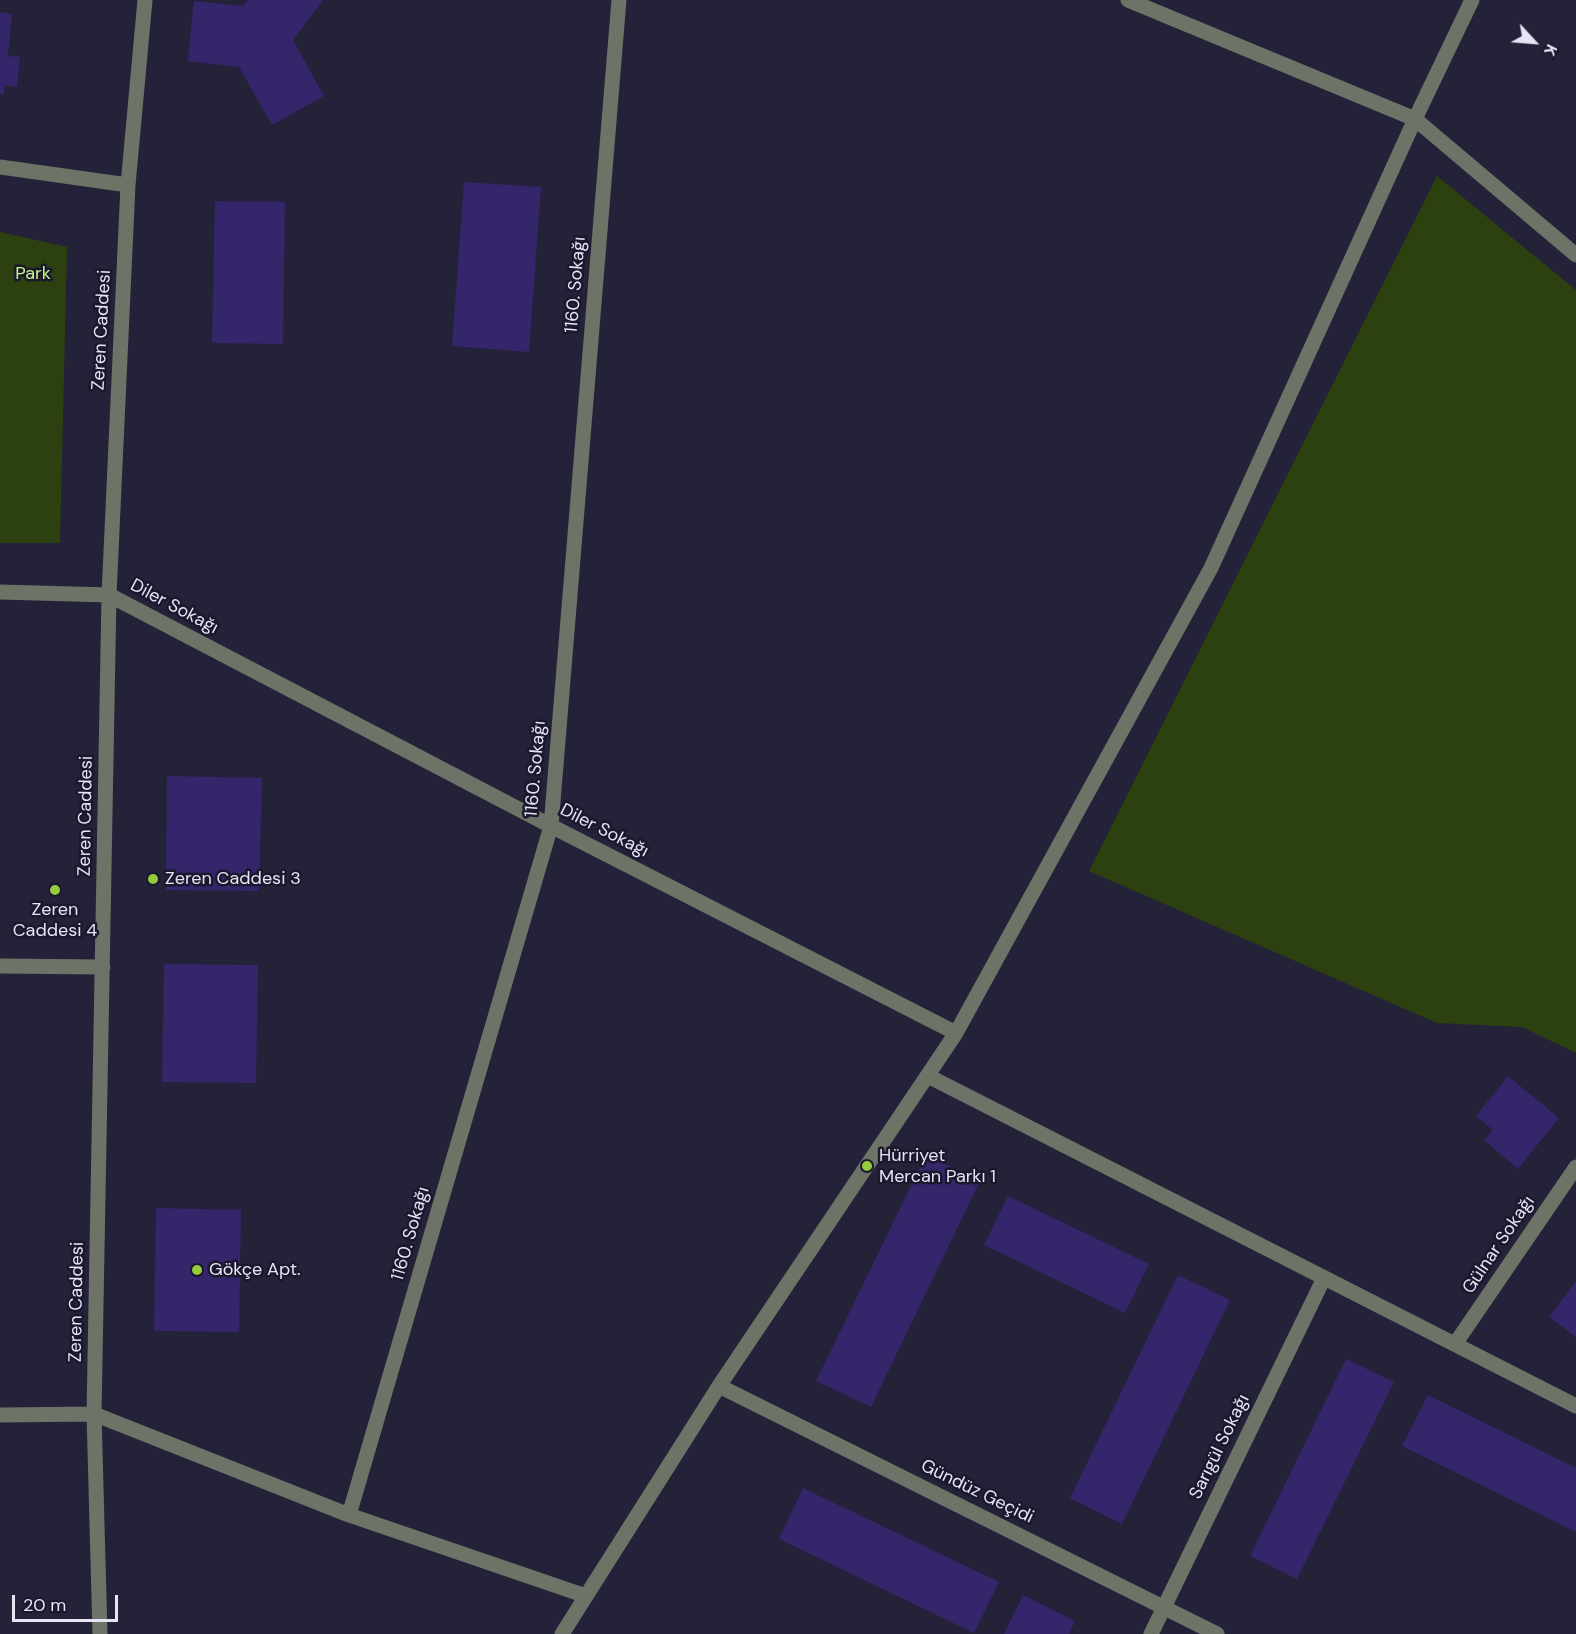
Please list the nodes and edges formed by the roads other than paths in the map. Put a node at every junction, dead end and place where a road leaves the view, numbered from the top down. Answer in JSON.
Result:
{"nodes":[{"id":1,"x":145,"y":0,"type":"edge"},
{"id":2,"x":619,"y":0,"type":"edge"},
{"id":3,"x":1128,"y":0,"type":"edge"},
{"id":4,"x":1472,"y":0,"type":"edge"},
{"id":5,"x":1415,"y":119,"type":"junction"},
{"id":6,"x":0,"y":167,"type":"edge"},
{"id":7,"x":128,"y":184,"type":"junction"},
{"id":8,"x":1576,"y":255,"type":"edge"},
{"id":9,"x":0,"y":592,"type":"edge"},
{"id":10,"x":109,"y":595,"type":"junction"},
{"id":11,"x":551,"y":826,"type":"junction"},
{"id":12,"x":0,"y":966,"type":"edge"},
{"id":13,"x":103,"y":968,"type":"junction"},
{"id":14,"x":956,"y":1033,"type":"junction"},
{"id":15,"x":928,"y":1076,"type":"junction"},
{"id":16,"x":1576,"y":1167,"type":"edge"},
{"id":17,"x":1324,"y":1278,"type":"junction"},
{"id":18,"x":1455,"y":1344,"type":"junction"},
{"id":19,"x":719,"y":1386,"type":"junction"},
{"id":20,"x":1576,"y":1406,"type":"edge"},
{"id":21,"x":94,"y":1414,"type":"junction"},
{"id":22,"x":0,"y":1415,"type":"edge"},
{"id":23,"x":349,"y":1515,"type":"junction"},
{"id":24,"x":586,"y":1596,"type":"junction"},
{"id":25,"x":1164,"y":1608,"type":"junction"},
{"id":26,"x":100,"y":1634,"type":"edge"},
{"id":27,"x":562,"y":1634,"type":"edge"},
{"id":28,"x":1151,"y":1634,"type":"edge"},
{"id":29,"x":1217,"y":1634,"type":"edge"}],
"edges":[{"from":1,"to":7,"type":"street","name":"Zeren Caddesi"},
{"from":2,"to":11,"type":"street","name":"1160. Sokağı"},
{"from":3,"to":5,"type":"street"},
{"from":4,"to":5,"type":"street"},
{"from":5,"to":8,"type":"street"},
{"from":5,"to":14,"type":"street"},
{"from":6,"to":7,"type":"street"},
{"from":7,"to":10,"type":"street","name":"Zeren Caddesi"},
{"from":9,"to":10,"type":"street"},
{"from":10,"to":11,"type":"street","name":"Diler Sokağı"},
{"from":10,"to":13,"type":"street","name":"Zeren Caddesi"},
{"from":11,"to":14,"type":"street","name":"Diler Sokağı"},
{"from":11,"to":23,"type":"street","name":"1160. Sokağı"},
{"from":12,"to":13,"type":"street"},
{"from":13,"to":21,"type":"street","name":"Zeren Caddesi"},
{"from":14,"to":15,"type":"street"},
{"from":15,"to":17,"type":"street"},
{"from":15,"to":19,"type":"street"},
{"from":16,"to":18,"type":"street","name":"Gülnar Sokağı"},
{"from":17,"to":18,"type":"street"},
{"from":17,"to":25,"type":"street","name":"Sarıgül Sokağı"},
{"from":18,"to":20,"type":"street"},
{"from":19,"to":24,"type":"street"},
{"from":19,"to":25,"type":"street","name":"Gündüz Geçidi"},
{"from":21,"to":22,"type":"street"},
{"from":21,"to":23,"type":"street"},
{"from":21,"to":26,"type":"street","name":"Zeren Caddesi"},
{"from":23,"to":24,"type":"street"},
{"from":24,"to":27,"type":"street"},
{"from":25,"to":28,"type":"street","name":"Sarıgül Sokağı"},
{"from":25,"to":29,"type":"street","name":"Gündüz Geçidi"}]}
